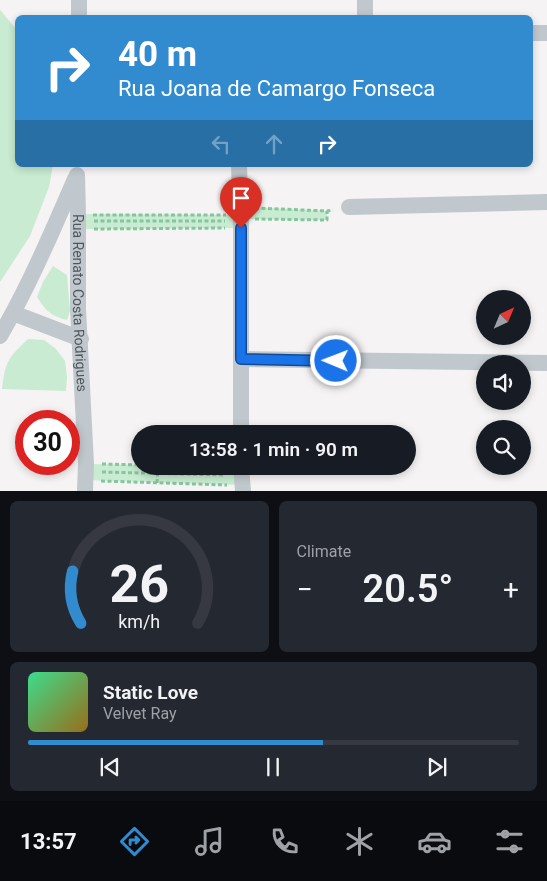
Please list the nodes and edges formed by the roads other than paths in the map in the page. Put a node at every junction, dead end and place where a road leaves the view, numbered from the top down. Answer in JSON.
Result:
{"nodes":[{"id":1,"x":79,"y":0,"type":"edge"},
{"id":2,"x":365,"y":0,"type":"edge"},
{"id":3,"x":79,"y":15,"type":"edge"},
{"id":4,"x":365,"y":15,"type":"edge"},
{"id":5,"x":533,"y":33,"type":"edge"},
{"id":6,"x":547,"y":33,"type":"edge"},
{"id":7,"x":239,"y":167,"type":"edge"},
{"id":8,"x":77,"y":170,"type":"edge"},
{"id":9,"x":547,"y":202,"type":"edge"},
{"id":10,"x":348,"y":207,"type":"road end"},
{"id":11,"x":13,"y":313,"type":"junction"},
{"id":12,"x":0,"y":336,"type":"edge"},
{"id":13,"x":81,"y":339,"type":"junction"},
{"id":14,"x":241,"y":359,"type":"junction"},
{"id":15,"x":547,"y":363,"type":"edge"},
{"id":16,"x":241,"y":425,"type":"edge"},
{"id":17,"x":86,"y":477,"type":"edge"}],
"edges":[{"from":1,"to":3,"type":"street"},
{"from":2,"to":4,"type":"street"},
{"from":5,"to":6,"type":"street"},
{"from":7,"to":14,"type":"street"},
{"from":8,"to":11,"type":"street"},
{"from":8,"to":13,"type":"street","name":"Rua Renato Costa Rodrigues"},
{"from":9,"to":10,"type":"street"},
{"from":11,"to":12,"type":"street"},
{"from":11,"to":13,"type":"street"},
{"from":13,"to":17,"type":"street","name":"Rua Renato Costa Rodrigues"},
{"from":14,"to":15,"type":"street"},
{"from":14,"to":16,"type":"street"}]}
